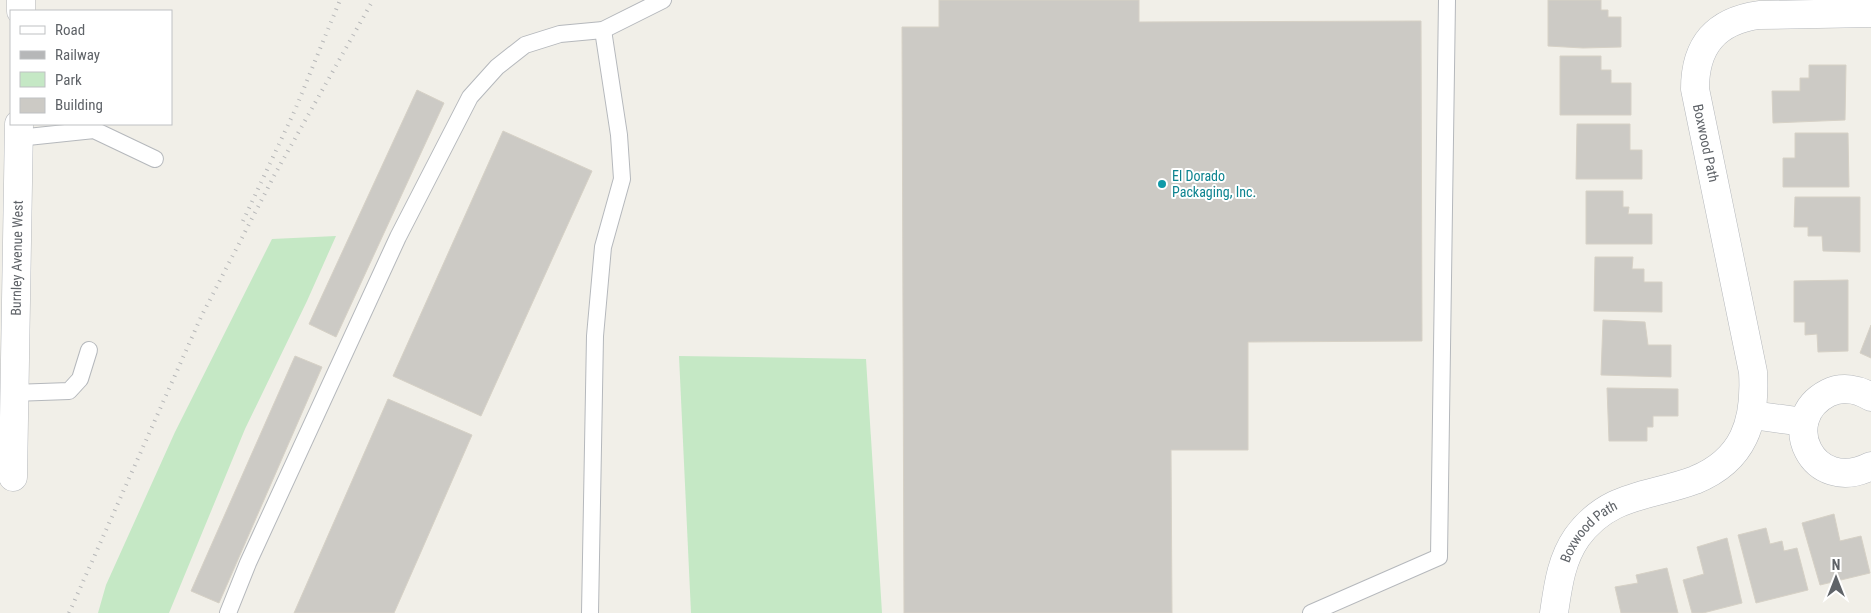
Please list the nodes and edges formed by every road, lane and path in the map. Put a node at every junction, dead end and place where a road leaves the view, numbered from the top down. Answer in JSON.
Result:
{"nodes":[{"id":1,"x":663,"y":0,"type":"edge"},
{"id":2,"x":1448,"y":0,"type":"edge"},
{"id":3,"x":1871,"y":13,"type":"edge"},
{"id":4,"x":603,"y":30,"type":"junction"},
{"id":5,"x":18,"y":131,"type":"edge"},
{"id":6,"x":155,"y":159,"type":"dead end"},
{"id":7,"x":89,"y":350,"type":"dead end"},
{"id":8,"x":7,"y":393,"type":"edge"},
{"id":9,"x":1871,"y":397,"type":"edge"},
{"id":10,"x":1752,"y":415,"type":"junction"},
{"id":11,"x":1804,"y":422,"type":"junction"},
{"id":12,"x":1871,"y":466,"type":"edge"},
{"id":13,"x":14,"y":477,"type":"dead end"},
{"id":14,"x":228,"y":613,"type":"edge"},
{"id":15,"x":590,"y":613,"type":"edge"},
{"id":16,"x":1311,"y":613,"type":"edge"},
{"id":17,"x":1554,"y":613,"type":"edge"}],
"edges":[{"from":1,"to":4,"type":"lane"},
{"from":2,"to":16,"type":"lane"},
{"from":3,"to":10,"type":"street","name":"Boxwood Path"},
{"from":4,"to":14,"type":"lane"},
{"from":4,"to":15,"type":"lane"},
{"from":5,"to":6,"type":"lane"},
{"from":5,"to":8,"type":"street","name":"Burnley Avenue West"},
{"from":7,"to":8,"type":"lane"},
{"from":8,"to":13,"type":"street","name":"Burnley Avenue West"},
{"from":9,"to":11,"type":"street"},
{"from":10,"to":11,"type":"street"},
{"from":10,"to":17,"type":"street","name":"Boxwood Path"},
{"from":11,"to":12,"type":"street"}]}
